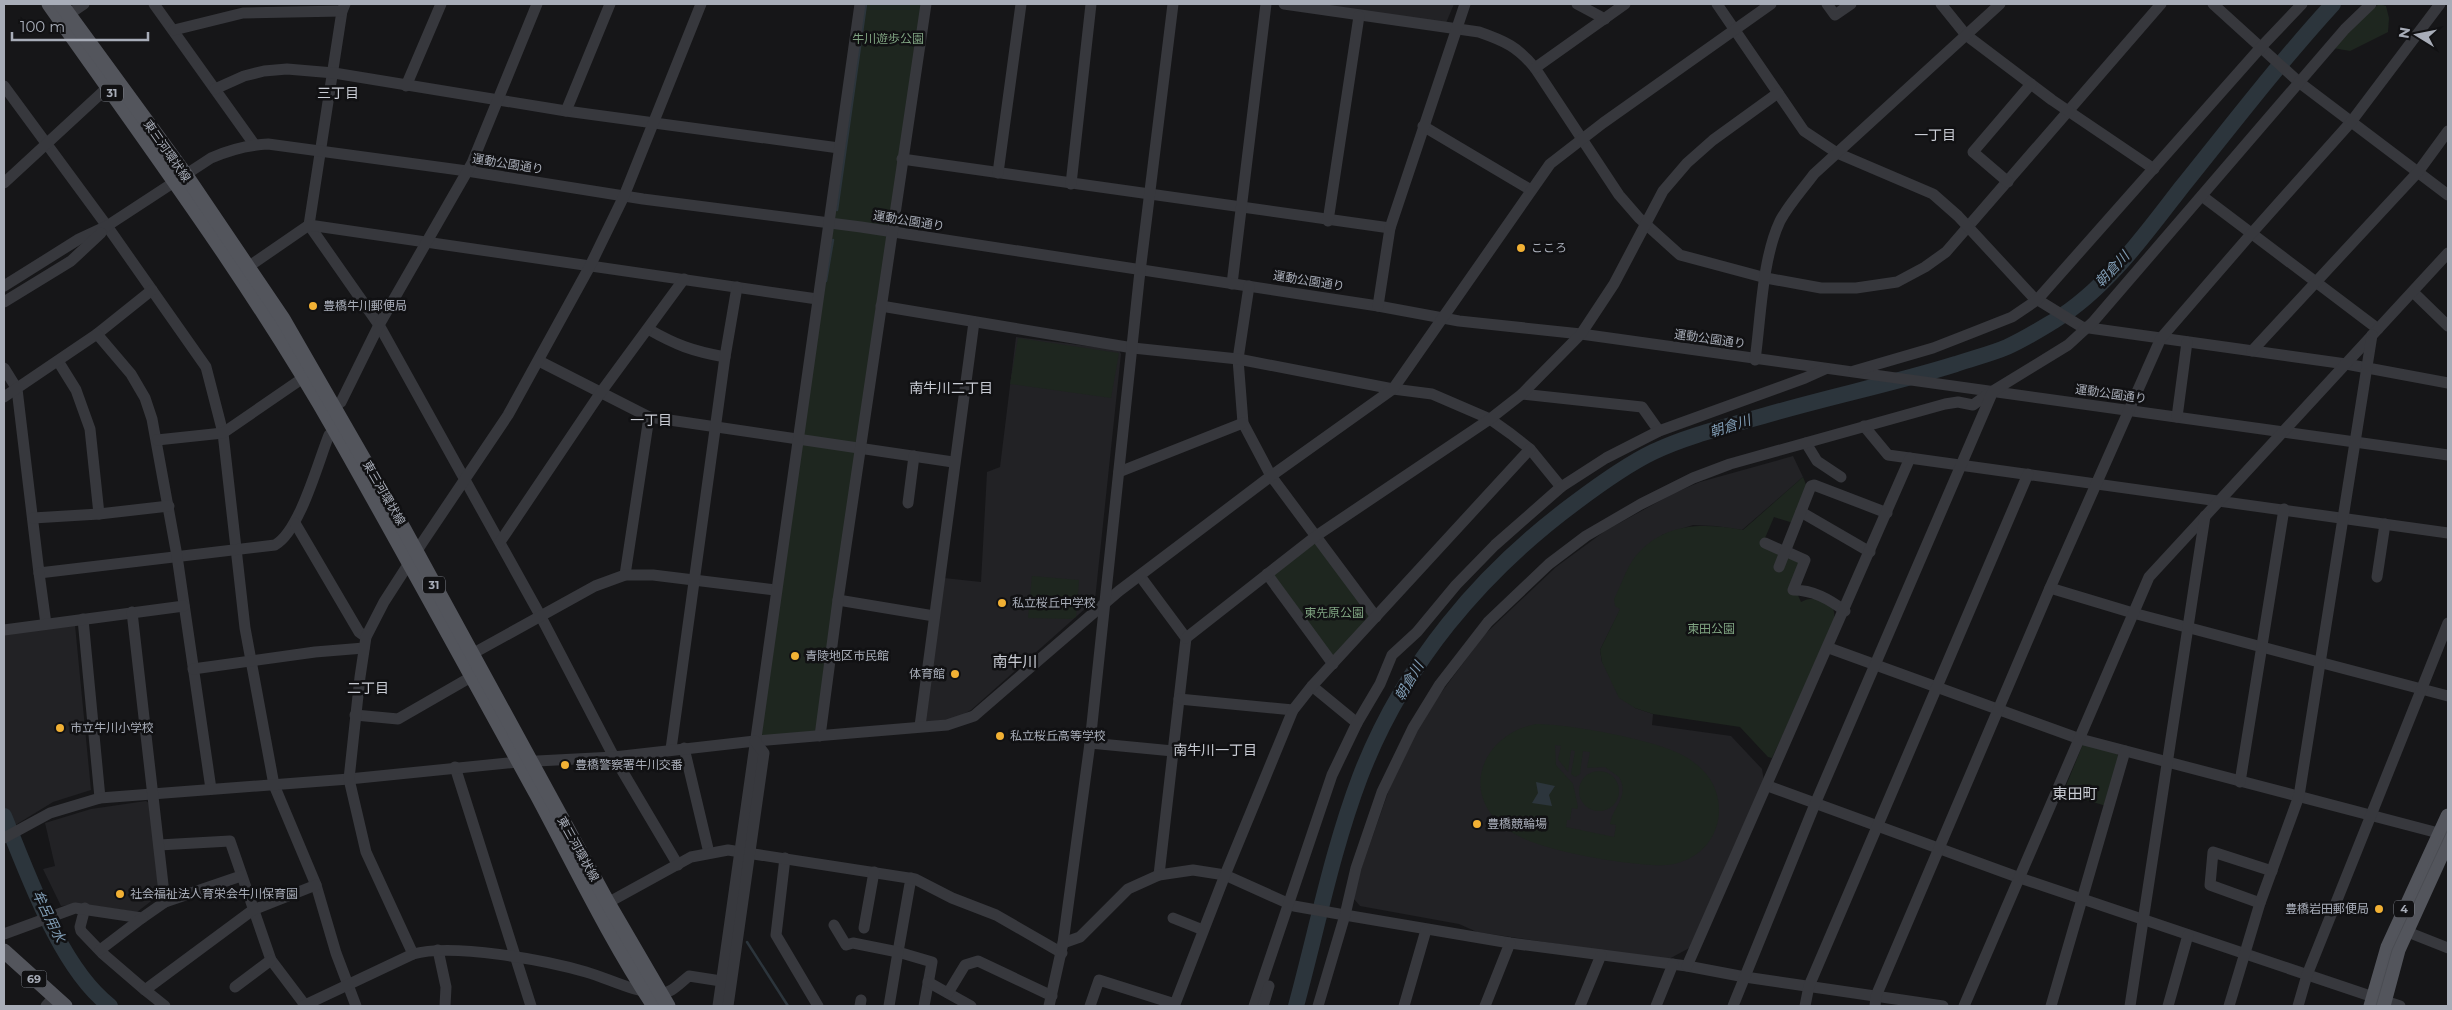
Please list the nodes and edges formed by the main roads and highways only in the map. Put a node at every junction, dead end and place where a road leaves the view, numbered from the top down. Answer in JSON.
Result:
{"nodes":[{"id":1,"x":49,"y":4,"type":"edge"},
{"id":2,"x":64,"y":13,"type":"edge"},
{"id":3,"x":180,"y":178,"type":"junction"},
{"id":4,"x":413,"y":557,"type":"junction"},
{"id":5,"x":525,"y":761,"type":"junction"},
{"id":6,"x":2448,"y":816,"type":"edge"},
{"id":7,"x":2446,"y":836,"type":"edge"},
{"id":8,"x":603,"y":906,"type":"junction"},
{"id":9,"x":4,"y":951,"type":"edge"},
{"id":10,"x":657,"y":1000,"type":"edge"},
{"id":11,"x":2378,"y":1002,"type":"edge"},
{"id":12,"x":55,"y":1003,"type":"edge"},
{"id":13,"x":668,"y":1006,"type":"edge"}],
"edges":[{"from":1,"to":2,"type":"main road","name":"東三河環状線","number":"31"},
{"from":2,"to":3,"type":"main road","name":"東三河環状線","number":"31"},
{"from":2,"to":3,"type":"main road","name":"東三河環状線","number":"31"},
{"from":3,"to":4,"type":"main road","name":"東三河環状線","number":"31"},
{"from":3,"to":4,"type":"main road","name":"東三河環状線","number":"31"},
{"from":4,"to":5,"type":"main road","name":"東三河環状線","number":"31"},
{"from":4,"to":5,"type":"main road","name":"東三河環状線","number":"31"},
{"from":5,"to":8,"type":"main road","name":"東三河環状線","number":"31"},
{"from":6,"to":7,"type":"main road","number":"4"},
{"from":7,"to":11,"type":"main road","number":"4"},
{"from":8,"to":10,"type":"main road","name":"東三河環状線","number":"31"},
{"from":8,"to":10,"type":"main road","name":"東三河環状線","number":"31"},
{"from":9,"to":12,"type":"main road","number":"69"},
{"from":10,"to":13,"type":"main road","name":"東三河環状線","number":"31"}]}
